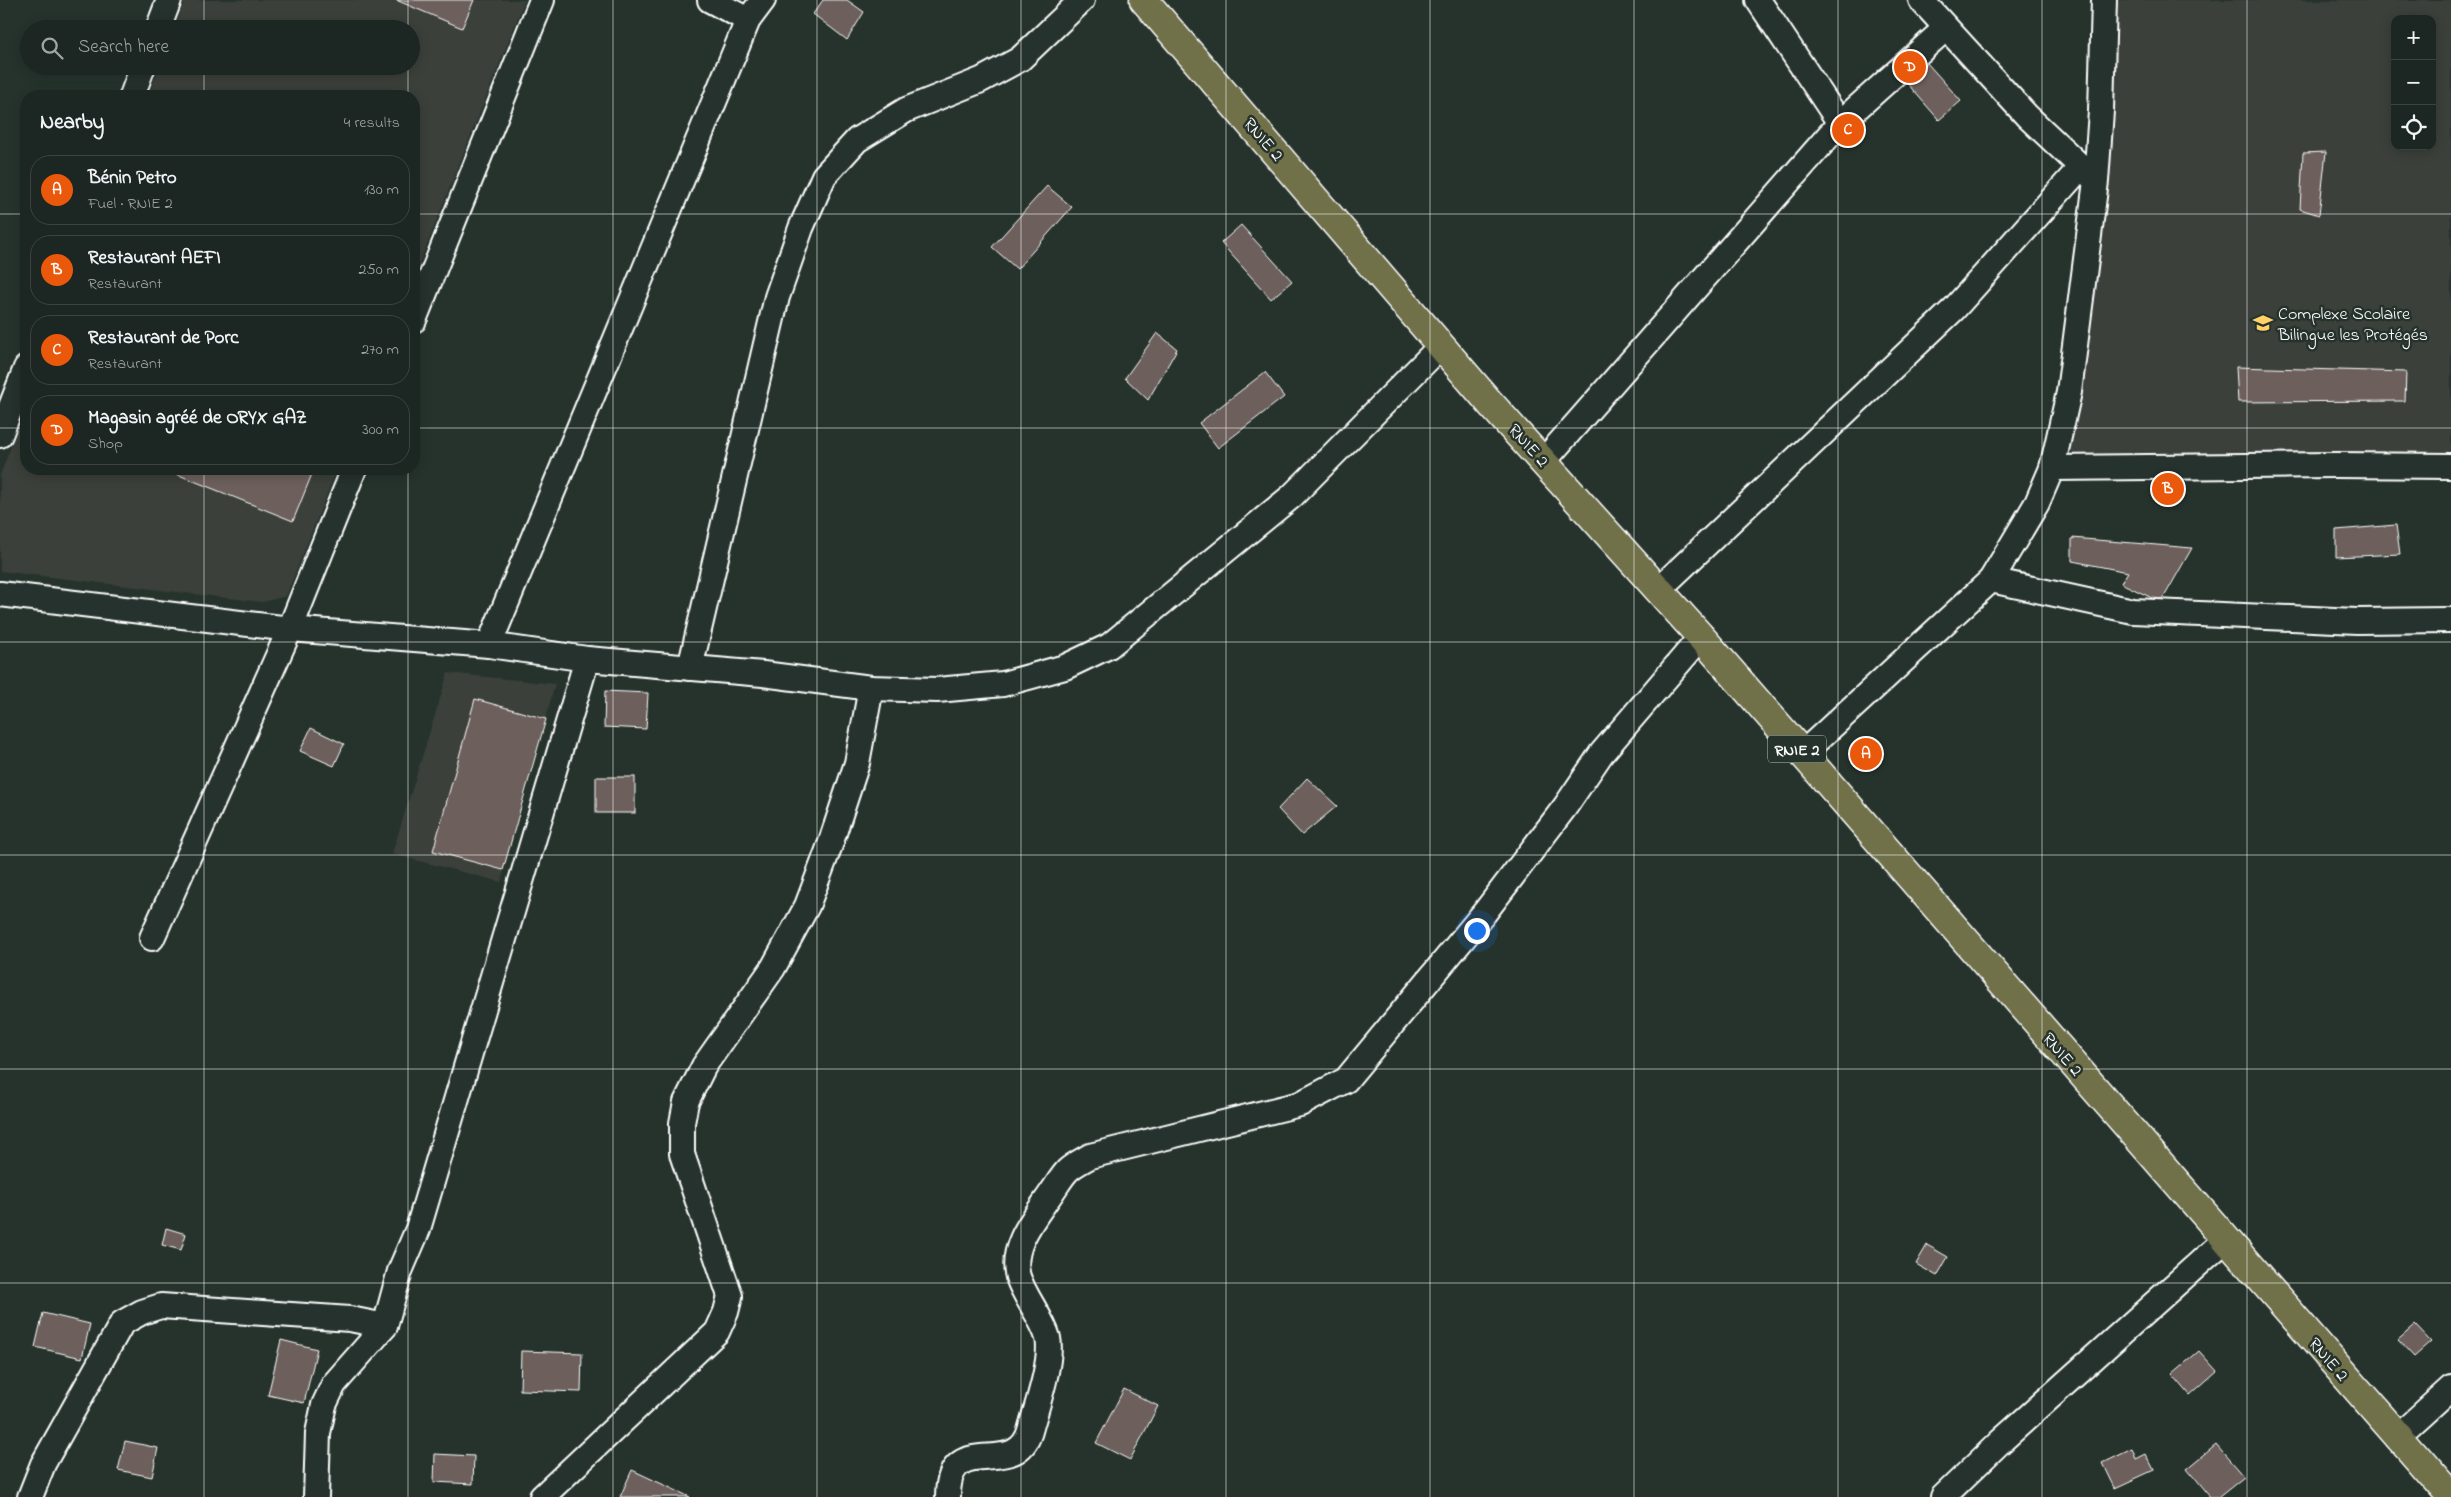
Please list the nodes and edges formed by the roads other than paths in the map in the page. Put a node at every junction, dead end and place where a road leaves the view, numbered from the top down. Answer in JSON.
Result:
{"nodes":[{"id":1,"x":169,"y":0,"type":"edge"},
{"id":2,"x":542,"y":0,"type":"edge"},
{"id":3,"x":710,"y":0,"type":"edge"},
{"id":4,"x":763,"y":0,"type":"edge"},
{"id":5,"x":1082,"y":0,"type":"edge"},
{"id":6,"x":1144,"y":0,"type":"edge"},
{"id":7,"x":1758,"y":0,"type":"edge"},
{"id":8,"x":1921,"y":0,"type":"edge"},
{"id":9,"x":2104,"y":0,"type":"edge"},
{"id":10,"x":161,"y":20,"type":"edge"},
{"id":11,"x":748,"y":20,"type":"junction"},
{"id":12,"x":1946,"y":28,"type":"junction"},
{"id":13,"x":140,"y":75,"type":"edge"},
{"id":14,"x":134,"y":90,"type":"edge"},
{"id":15,"x":1840,"y":123,"type":"junction"},
{"id":16,"x":2089,"y":174,"type":"junction"},
{"id":17,"x":420,"y":305,"type":"edge"},
{"id":18,"x":1441,"y":346,"type":"junction"},
{"id":19,"x":20,"y":383,"type":"edge"},
{"id":20,"x":0,"y":435,"type":"edge"},
{"id":21,"x":1543,"y":462,"type":"junction"},
{"id":22,"x":2451,"y":466,"type":"edge"},
{"id":23,"x":2052,"y":468,"type":"junction"},
{"id":24,"x":352,"y":475,"type":"edge"},
{"id":25,"x":1991,"y":580,"type":"junction"},
{"id":26,"x":1658,"y":590,"type":"junction"},
{"id":27,"x":0,"y":594,"type":"edge"},
{"id":28,"x":2451,"y":620,"type":"edge"},
{"id":29,"x":290,"y":629,"type":"junction"},
{"id":30,"x":1701,"y":637,"type":"junction"},
{"id":31,"x":489,"y":645,"type":"junction"},
{"id":32,"x":587,"y":659,"type":"junction"},
{"id":33,"x":690,"y":668,"type":"junction"},
{"id":34,"x":871,"y":688,"type":"junction"},
{"id":35,"x":1802,"y":754,"type":"junction"},
{"id":36,"x":152,"y":938,"type":"dead end"},
{"id":37,"x":2225,"y":1240,"type":"junction"},
{"id":38,"x":385,"y":1326,"type":"junction"},
{"id":39,"x":2451,"y":1388,"type":"edge"},
{"id":40,"x":2397,"y":1437,"type":"junction"},
{"id":41,"x":30,"y":1497,"type":"edge"},
{"id":42,"x":316,"y":1497,"type":"edge"},
{"id":43,"x":542,"y":1497,"type":"edge"},
{"id":44,"x":948,"y":1497,"type":"edge"},
{"id":45,"x":1942,"y":1497,"type":"edge"},
{"id":46,"x":2451,"y":1497,"type":"edge"}],
"edges":[{"from":1,"to":10,"type":"street"},
{"from":2,"to":17,"type":"street"},
{"from":3,"to":11,"type":"street"},
{"from":4,"to":11,"type":"street"},
{"from":5,"to":33,"type":"street"},
{"from":6,"to":18,"type":"highway","name":"RNIE 2","number":"RNIE 2"},
{"from":7,"to":15,"type":"street"},
{"from":8,"to":12,"type":"street"},
{"from":9,"to":16,"type":"street"},
{"from":11,"to":31,"type":"street"},
{"from":12,"to":15,"type":"street"},
{"from":12,"to":16,"type":"street"},
{"from":13,"to":14,"type":"street"},
{"from":15,"to":21,"type":"street"},
{"from":16,"to":23,"type":"street"},
{"from":16,"to":26,"type":"street"},
{"from":18,"to":21,"type":"highway","name":"RNIE 2","number":"RNIE 2"},
{"from":18,"to":34,"type":"street"},
{"from":19,"to":20,"type":"street"},
{"from":21,"to":26,"type":"highway","name":"RNIE 2","number":"RNIE 2"},
{"from":22,"to":23,"type":"street"},
{"from":23,"to":25,"type":"street"},
{"from":24,"to":29,"type":"street"},
{"from":25,"to":28,"type":"street"},
{"from":25,"to":35,"type":"street"},
{"from":26,"to":30,"type":"highway","name":"RNIE 2","number":"RNIE 2"},
{"from":27,"to":29,"type":"street"},
{"from":29,"to":31,"type":"street"},
{"from":29,"to":36,"type":"street"},
{"from":30,"to":35,"type":"highway","name":"RNIE 2","number":"RNIE 2"},
{"from":30,"to":44,"type":"street"},
{"from":31,"to":32,"type":"street"},
{"from":32,"to":33,"type":"street"},
{"from":32,"to":38,"type":"street"},
{"from":33,"to":34,"type":"street"},
{"from":34,"to":43,"type":"street"},
{"from":35,"to":37,"type":"highway","name":"RNIE 2","number":"RNIE 2"},
{"from":37,"to":40,"type":"highway","name":"RNIE 2","number":"RNIE 2"},
{"from":37,"to":45,"type":"street"},
{"from":38,"to":41,"type":"street"},
{"from":38,"to":42,"type":"street"},
{"from":39,"to":40,"type":"street"},
{"from":40,"to":46,"type":"highway","name":"RNIE 2","number":"RNIE 2"}]}
